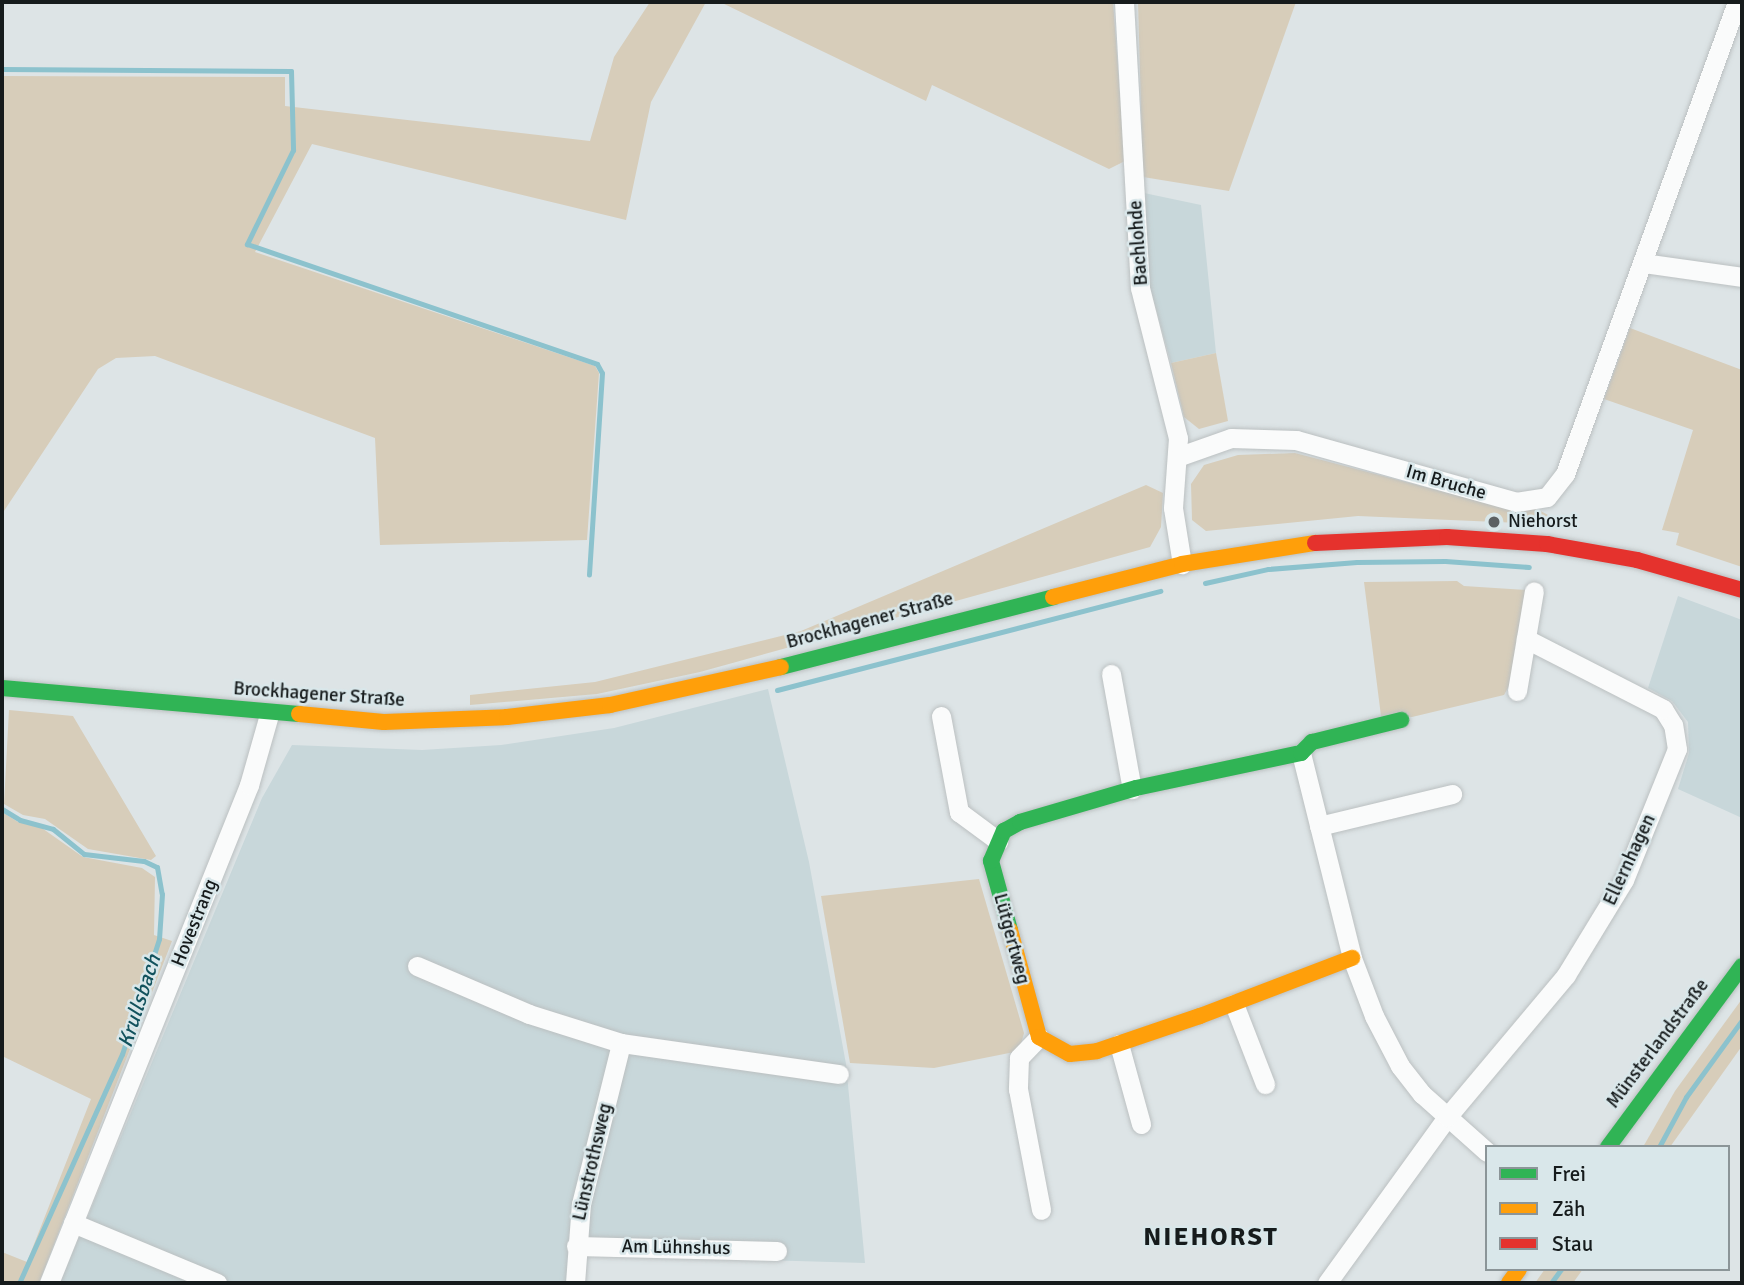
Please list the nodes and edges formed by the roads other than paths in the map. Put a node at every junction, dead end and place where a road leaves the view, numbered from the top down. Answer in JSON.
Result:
{"nodes":[{"id":1,"x":1124,"y":2,"type":"edge"},
{"id":2,"x":1737,"y":2,"type":"edge"},
{"id":3,"x":1643,"y":262,"type":"junction"},
{"id":4,"x":1742,"y":277,"type":"edge"},
{"id":5,"x":1180,"y":456,"type":"junction"},
{"id":6,"x":1182,"y":564,"type":"junction"},
{"id":7,"x":1742,"y":590,"type":"edge"},
{"id":8,"x":1534,"y":591,"type":"dead end"},
{"id":9,"x":1526,"y":639,"type":"junction"},
{"id":10,"x":1111,"y":674,"type":"dead end"},
{"id":11,"x":2,"y":688,"type":"edge"},
{"id":12,"x":1517,"y":691,"type":"dead end"},
{"id":13,"x":269,"y":715,"type":"junction"},
{"id":14,"x":941,"y":716,"type":"dead end"},
{"id":15,"x":1401,"y":720,"type":"dead end"},
{"id":16,"x":1301,"y":753,"type":"junction"},
{"id":17,"x":1132,"y":789,"type":"junction"},
{"id":18,"x":1452,"y":794,"type":"dead end"},
{"id":19,"x":1320,"y":826,"type":"junction"},
{"id":20,"x":998,"y":841,"type":"junction"},
{"id":21,"x":1352,"y":958,"type":"junction"},
{"id":22,"x":416,"y":967,"type":"dead end"},
{"id":23,"x":1742,"y":967,"type":"edge"},
{"id":24,"x":1234,"y":1004,"type":"junction"},
{"id":25,"x":1039,"y":1037,"type":"junction"},
{"id":26,"x":621,"y":1043,"type":"junction"},
{"id":27,"x":1119,"y":1044,"type":"junction"},
{"id":28,"x":839,"y":1074,"type":"dead end"},
{"id":29,"x":1265,"y":1084,"type":"dead end"},
{"id":30,"x":1447,"y":1117,"type":"junction"},
{"id":31,"x":1141,"y":1124,"type":"dead end"},
{"id":32,"x":1609,"y":1145,"type":"edge"},
{"id":33,"x":1485,"y":1150,"type":"edge"},
{"id":34,"x":1041,"y":1210,"type":"dead end"},
{"id":35,"x":74,"y":1223,"type":"junction"},
{"id":36,"x":576,"y":1246,"type":"junction"},
{"id":37,"x":777,"y":1251,"type":"dead end"},
{"id":38,"x":48,"y":1283,"type":"edge"},
{"id":39,"x":217,"y":1283,"type":"edge"},
{"id":40,"x":575,"y":1283,"type":"edge"},
{"id":41,"x":1327,"y":1283,"type":"edge"}],
"edges":[{"from":1,"to":5,"type":"street","name":"Bachlohde"},
{"from":2,"to":3,"type":"street","name":"Im Bruche"},
{"from":3,"to":4,"type":"street"},
{"from":3,"to":5,"type":"street","name":"Im Bruche"},
{"from":5,"to":6,"type":"street","name":"Bachlohde"},
{"from":6,"to":7,"type":"main road","name":"Brockhagener Straße"},
{"from":6,"to":13,"type":"main road","name":"Brockhagener Straße"},
{"from":8,"to":9,"type":"street"},
{"from":9,"to":12,"type":"street"},
{"from":9,"to":30,"type":"street","name":"Ellernhagen"},
{"from":10,"to":17,"type":"street"},
{"from":11,"to":13,"type":"main road","name":"Brockhagener Straße"},
{"from":13,"to":35,"type":"street","name":"Hovestrang"},
{"from":14,"to":20,"type":"street"},
{"from":15,"to":16,"type":"main road"},
{"from":16,"to":17,"type":"main road"},
{"from":16,"to":19,"type":"street"},
{"from":17,"to":20,"type":"main road"},
{"from":18,"to":19,"type":"street"},
{"from":19,"to":21,"type":"street"},
{"from":20,"to":25,"type":"main road","name":"Lütgertweg"},
{"from":21,"to":24,"type":"main road"},
{"from":21,"to":30,"type":"street"},
{"from":22,"to":26,"type":"street"},
{"from":23,"to":32,"type":"main road","name":"Münsterlandstraße"},
{"from":24,"to":27,"type":"main road"},
{"from":24,"to":29,"type":"street"},
{"from":25,"to":27,"type":"main road"},
{"from":25,"to":34,"type":"street"},
{"from":26,"to":28,"type":"street"},
{"from":26,"to":36,"type":"street","name":"Lünstrothsweg"},
{"from":27,"to":31,"type":"street"},
{"from":30,"to":33,"type":"street"},
{"from":30,"to":41,"type":"street","name":"Ellernhagen"},
{"from":35,"to":38,"type":"street","name":"Hovestrang"},
{"from":35,"to":39,"type":"street"},
{"from":36,"to":37,"type":"street","name":"Am Lühnshus"},
{"from":36,"to":40,"type":"street","name":"Lünstrothsweg"}]}
